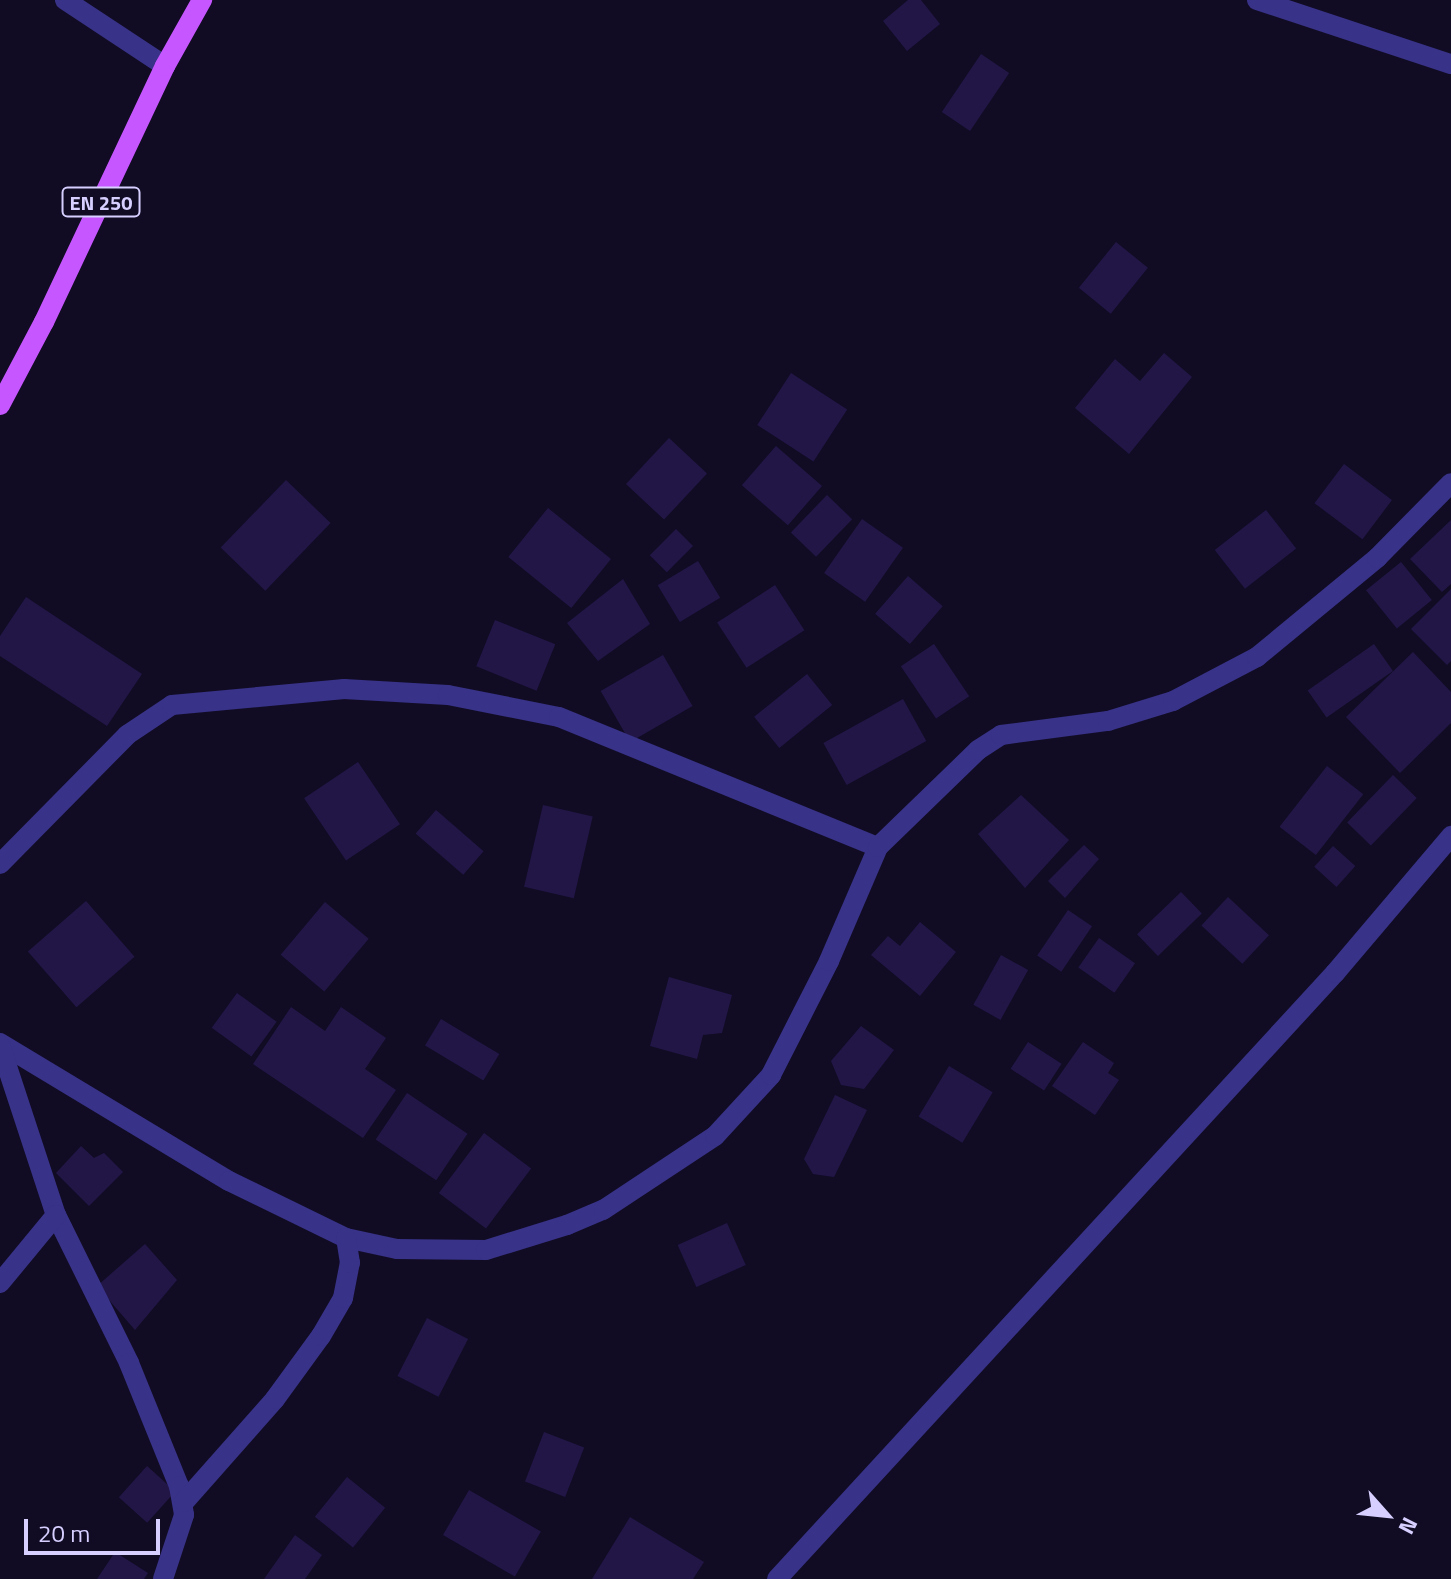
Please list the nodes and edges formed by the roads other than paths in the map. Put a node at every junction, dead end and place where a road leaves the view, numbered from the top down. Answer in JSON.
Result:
{"nodes":[{"id":1,"x":65,"y":0,"type":"edge"},
{"id":2,"x":202,"y":0,"type":"edge"},
{"id":3,"x":1257,"y":0,"type":"edge"},
{"id":4,"x":1451,"y":64,"type":"edge"},
{"id":5,"x":165,"y":66,"type":"junction"},
{"id":6,"x":0,"y":405,"type":"edge"},
{"id":7,"x":1451,"y":483,"type":"edge"},
{"id":8,"x":1451,"y":836,"type":"edge"},
{"id":9,"x":878,"y":847,"type":"junction"},
{"id":10,"x":0,"y":864,"type":"edge"},
{"id":11,"x":0,"y":1044,"type":"edge"},
{"id":12,"x":56,"y":1215,"type":"junction"},
{"id":13,"x":346,"y":1238,"type":"junction"},
{"id":14,"x":0,"y":1283,"type":"edge"},
{"id":15,"x":184,"y":1502,"type":"junction"},
{"id":16,"x":163,"y":1579,"type":"edge"},
{"id":17,"x":777,"y":1579,"type":"edge"}],
"edges":[{"from":1,"to":5,"type":"street"},
{"from":2,"to":5,"type":"main road","number":"EN 250"},
{"from":3,"to":4,"type":"street"},
{"from":5,"to":6,"type":"main road","number":"EN 250"},
{"from":7,"to":9,"type":"street"},
{"from":8,"to":17,"type":"street"},
{"from":9,"to":10,"type":"street"},
{"from":9,"to":13,"type":"street"},
{"from":11,"to":12,"type":"street"},
{"from":11,"to":13,"type":"street"},
{"from":12,"to":14,"type":"street"},
{"from":12,"to":15,"type":"street"},
{"from":13,"to":15,"type":"street"},
{"from":15,"to":16,"type":"street"}]}
